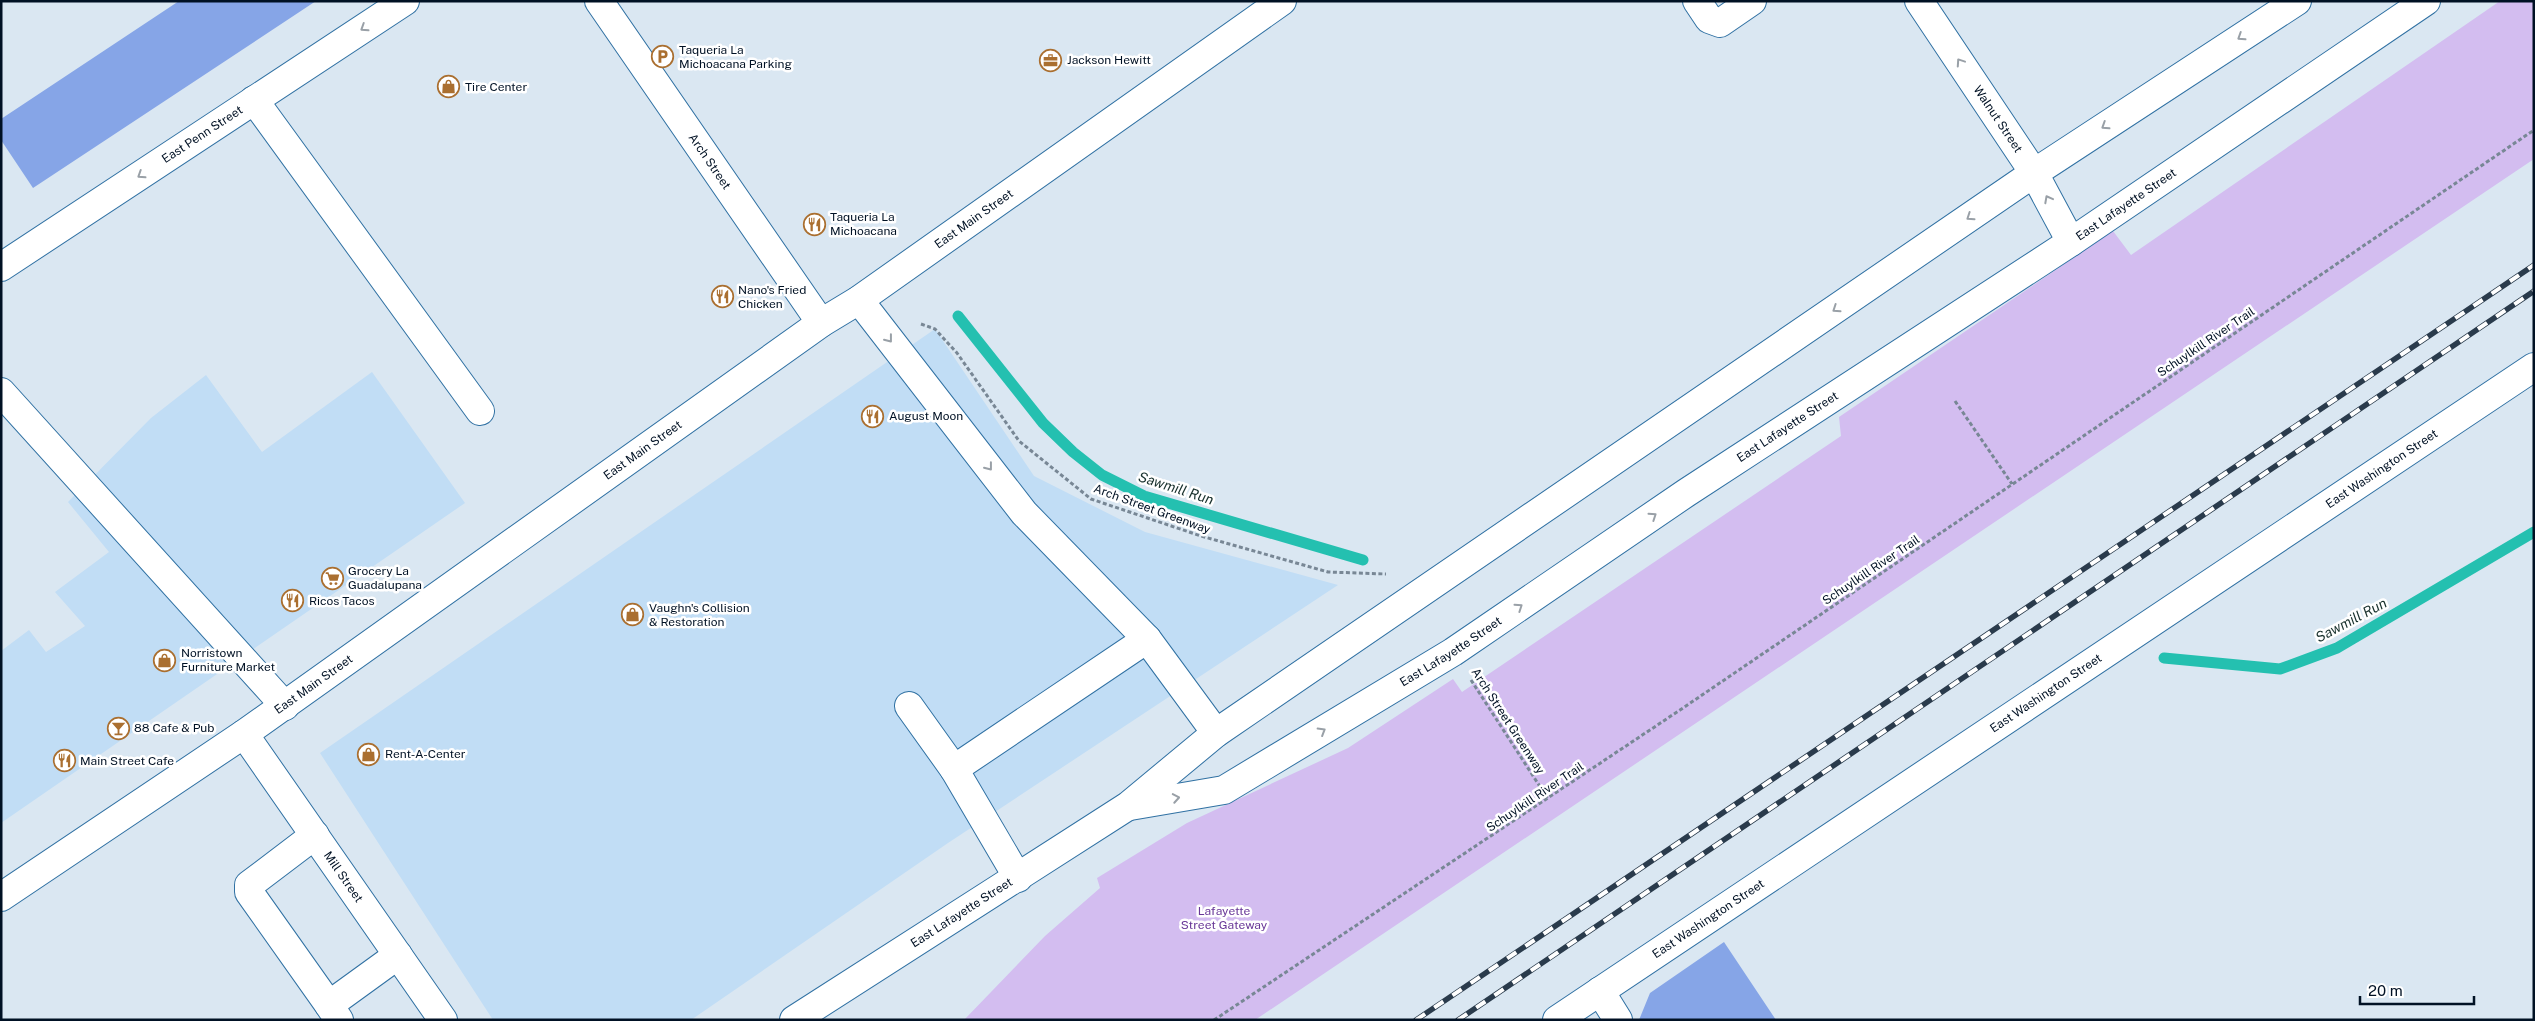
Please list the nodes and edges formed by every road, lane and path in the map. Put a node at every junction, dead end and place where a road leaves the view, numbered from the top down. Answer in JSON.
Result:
{"nodes":[{"id":1,"x":405,"y":1,"type":"edge"},
{"id":2,"x":598,"y":1,"type":"edge"},
{"id":3,"x":1282,"y":1,"type":"edge"},
{"id":4,"x":1697,"y":1,"type":"edge"},
{"id":5,"x":1752,"y":1,"type":"edge"},
{"id":6,"x":1919,"y":1,"type":"edge"},
{"id":7,"x":2297,"y":1,"type":"edge"},
{"id":8,"x":2426,"y":1,"type":"edge"},
{"id":9,"x":2267,"y":9,"type":"edge"},
{"id":10,"x":254,"y":100,"type":"junction"},
{"id":11,"x":2534,"y":130,"type":"edge"},
{"id":12,"x":2034,"y":173,"type":"junction"},
{"id":13,"x":2071,"y":242,"type":"junction"},
{"id":14,"x":1,"y":267,"type":"edge"},
{"id":15,"x":860,"y":300,"type":"junction"},
{"id":16,"x":821,"y":322,"type":"junction"},
{"id":17,"x":919,"y":324,"type":"dead end"},
{"id":18,"x":2534,"y":367,"type":"edge"},
{"id":19,"x":1,"y":392,"type":"edge"},
{"id":20,"x":1955,"y":401,"type":"dead end"},
{"id":21,"x":480,"y":411,"type":"dead end"},
{"id":22,"x":2012,"y":484,"type":"junction"},
{"id":23,"x":1415,"y":597,"type":"junction"},
{"id":24,"x":1147,"y":639,"type":"junction"},
{"id":25,"x":1453,"y":652,"type":"junction"},
{"id":26,"x":285,"y":706,"type":"junction"},
{"id":27,"x":909,"y":706,"type":"dead end"},
{"id":28,"x":1216,"y":733,"type":"junction"},
{"id":29,"x":244,"y":734,"type":"junction"},
{"id":30,"x":954,"y":769,"type":"junction"},
{"id":31,"x":1548,"y":799,"type":"junction"},
{"id":32,"x":1128,"y":806,"type":"junction"},
{"id":33,"x":315,"y":835,"type":"junction"},
{"id":34,"x":1018,"y":878,"type":"junction"},
{"id":35,"x":1,"y":897,"type":"edge"},
{"id":36,"x":398,"y":955,"type":"junction"},
{"id":37,"x":1600,"y":991,"type":"junction"},
{"id":38,"x":334,"y":1012,"type":"edge"},
{"id":39,"x":443,"y":1020,"type":"edge"},
{"id":40,"x":794,"y":1020,"type":"edge"},
{"id":41,"x":1214,"y":1020,"type":"edge"},
{"id":42,"x":1558,"y":1020,"type":"edge"},
{"id":43,"x":1618,"y":1020,"type":"edge"}],
"edges":[{"from":1,"to":10,"type":"street","name":"East Penn Street","one_way":true},
{"from":2,"to":16,"type":"street","name":"Arch Street"},
{"from":3,"to":15,"type":"street","name":"East Main Street"},
{"from":4,"to":5,"type":"street"},
{"from":12,"to":6,"type":"street","name":"Walnut Street","one_way":true},
{"from":7,"to":9,"type":"street","name":"East Lafayette Street"},
{"from":8,"to":13,"type":"street","name":"East Lafayette Street"},
{"from":9,"to":12,"type":"street","name":"East Lafayette Street","one_way":true},
{"from":10,"to":14,"type":"street","name":"East Penn Street","one_way":true},
{"from":10,"to":21,"type":"street"},
{"from":11,"to":22,"type":"path","name":"Schuylkill River Trail"},
{"from":13,"to":12,"type":"street","name":"Walnut Street","one_way":true},
{"from":12,"to":23,"type":"street","name":"East Lafayette Street","one_way":true},
{"from":25,"to":13,"type":"street","name":"East Lafayette Street","one_way":true},
{"from":15,"to":16,"type":"street","name":"East Main Street"},
{"from":15,"to":24,"type":"street","one_way":true},
{"from":16,"to":26,"type":"street","name":"East Main Street"},
{"from":17,"to":23,"type":"path","name":"Arch Street Greenway"},
{"from":18,"to":37,"type":"street","name":"East Washington Street"},
{"from":19,"to":26,"type":"street"},
{"from":20,"to":22,"type":"path"},
{"from":22,"to":31,"type":"path","name":"Schuylkill River Trail"},
{"from":23,"to":28,"type":"street","name":"East Lafayette Street"},
{"from":24,"to":28,"type":"street"},
{"from":24,"to":30,"type":"street"},
{"from":25,"to":31,"type":"path","name":"Arch Street Greenway"},
{"from":32,"to":25,"type":"street","name":"East Lafayette Street","one_way":true},
{"from":26,"to":29,"type":"street","name":"East Main Street"},
{"from":27,"to":30,"type":"street"},
{"from":28,"to":32,"type":"street","name":"East Lafayette Street"},
{"from":29,"to":33,"type":"street","name":"Mill Street"},
{"from":29,"to":35,"type":"street","name":"East Main Street"},
{"from":30,"to":34,"type":"street"},
{"from":31,"to":41,"type":"path","name":"Schuylkill River Trail"},
{"from":32,"to":34,"type":"street","name":"East Lafayette Street"},
{"from":33,"to":36,"type":"street","name":"Mill Street"},
{"from":33,"to":38,"type":"street"},
{"from":34,"to":40,"type":"street","name":"East Lafayette Street"},
{"from":36,"to":38,"type":"street"},
{"from":36,"to":39,"type":"street","name":"Mill Street"},
{"from":37,"to":42,"type":"street","name":"East Washington Street"},
{"from":37,"to":43,"type":"street"}]}
